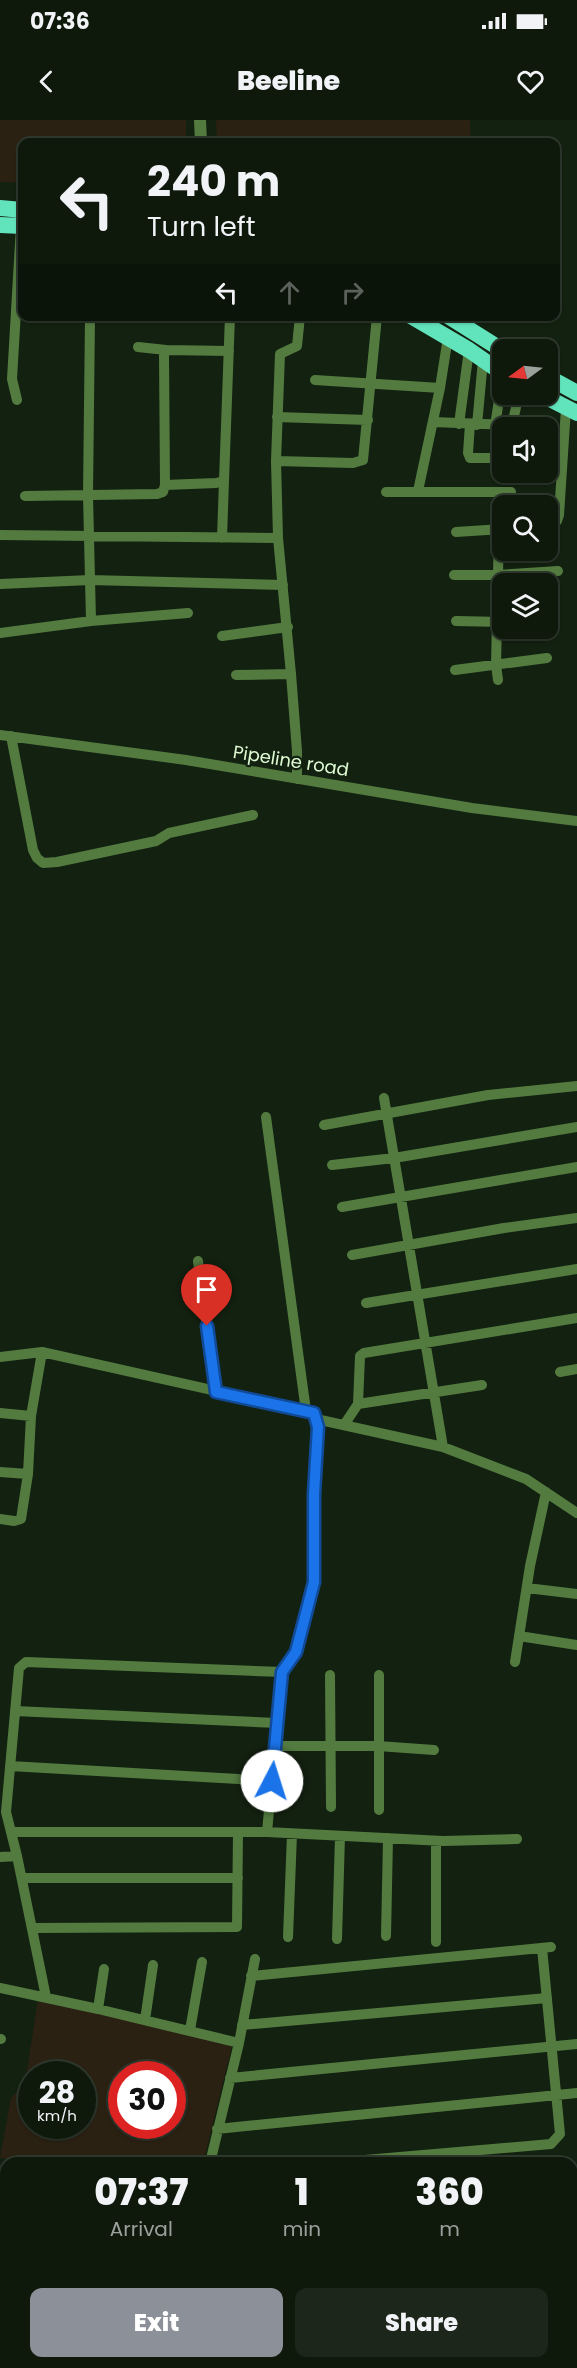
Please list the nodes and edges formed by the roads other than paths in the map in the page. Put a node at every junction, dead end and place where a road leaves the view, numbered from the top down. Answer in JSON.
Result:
{"nodes":[{"id":1,"x":200,"y":120,"type":"edge"},
{"id":2,"x":201,"y":138,"type":"edge"},
{"id":3,"x":0,"y":208,"type":"edge"},
{"id":4,"x":18,"y":219,"type":"edge"},
{"id":5,"x":18,"y":222,"type":"edge"},
{"id":6,"x":0,"y":225,"type":"edge"},
{"id":7,"x":18,"y":281,"type":"edge"},
{"id":8,"x":90,"y":321,"type":"edge"},
{"id":9,"x":230,"y":321,"type":"edge"},
{"id":10,"x":300,"y":321,"type":"edge"},
{"id":11,"x":377,"y":321,"type":"edge"},
{"id":12,"x":420,"y":321,"type":"edge"},
{"id":13,"x":456,"y":321,"type":"edge"},
{"id":14,"x":448,"y":337,"type":"junction"},
{"id":15,"x":492,"y":344,"type":"edge"},
{"id":16,"x":138,"y":347,"type":"dead end"},
{"id":17,"x":166,"y":350,"type":"junction"},
{"id":18,"x":469,"y":350,"type":"junction"},
{"id":19,"x":229,"y":351,"type":"junction"},
{"id":20,"x":483,"y":360,"type":"junction"},
{"id":21,"x":492,"y":366,"type":"edge"},
{"id":22,"x":315,"y":380,"type":"dead end"},
{"id":23,"x":371,"y":383,"type":"junction"},
{"id":24,"x":558,"y":383,"type":"edge"},
{"id":25,"x":440,"y":388,"type":"junction"},
{"id":26,"x":577,"y":393,"type":"edge"},
{"id":27,"x":17,"y":400,"type":"dead end"},
{"id":28,"x":558,"y":404,"type":"edge"},
{"id":29,"x":572,"y":411,"type":"edge"},
{"id":30,"x":278,"y":417,"type":"junction"},
{"id":31,"x":368,"y":420,"type":"junction"},
{"id":32,"x":433,"y":422,"type":"junction"},
{"id":33,"x":469,"y":424,"type":"junction"},
{"id":34,"x":492,"y":426,"type":"edge"},
{"id":35,"x":492,"y":458,"type":"edge"},
{"id":36,"x":276,"y":461,"type":"junction"},
{"id":37,"x":224,"y":481,"type":"junction"},
{"id":38,"x":165,"y":485,"type":"junction"},
{"id":39,"x":418,"y":491,"type":"junction"},
{"id":40,"x":386,"y":492,"type":"dead end"},
{"id":41,"x":512,"y":492,"type":"dead end"},
{"id":42,"x":88,"y":495,"type":"junction"},
{"id":43,"x":25,"y":496,"type":"dead end"},
{"id":44,"x":558,"y":518,"type":"edge"},
{"id":45,"x":492,"y":530,"type":"edge"},
{"id":46,"x":456,"y":532,"type":"dead end"},
{"id":47,"x":0,"y":535,"type":"edge"},
{"id":48,"x":89,"y":535,"type":"junction"},
{"id":49,"x":222,"y":538,"type":"junction"},
{"id":50,"x":278,"y":538,"type":"junction"},
{"id":51,"x":558,"y":571,"type":"dead end"},
{"id":52,"x":528,"y":573,"type":"edge"},
{"id":53,"x":454,"y":575,"type":"dead end"},
{"id":54,"x":492,"y":575,"type":"edge"},
{"id":55,"x":90,"y":580,"type":"junction"},
{"id":56,"x":0,"y":584,"type":"edge"},
{"id":57,"x":283,"y":585,"type":"junction"},
{"id":58,"x":188,"y":613,"type":"dead end"},
{"id":59,"x":91,"y":621,"type":"junction"},
{"id":60,"x":456,"y":621,"type":"dead end"},
{"id":61,"x":492,"y":622,"type":"edge"},
{"id":62,"x":288,"y":627,"type":"junction"},
{"id":63,"x":0,"y":633,"type":"edge"},
{"id":64,"x":222,"y":636,"type":"dead end"},
{"id":65,"x":498,"y":639,"type":"edge"},
{"id":66,"x":547,"y":658,"type":"dead end"},
{"id":67,"x":496,"y":665,"type":"junction"},
{"id":68,"x":455,"y":670,"type":"dead end"},
{"id":69,"x":291,"y":674,"type":"junction"},
{"id":70,"x":236,"y":675,"type":"dead end"},
{"id":71,"x":498,"y":680,"type":"dead end"},
{"id":72,"x":6,"y":736,"type":"edge"},
{"id":73,"x":297,"y":779,"type":"junction"},
{"id":74,"x":253,"y":815,"type":"dead end"},
{"id":75,"x":577,"y":821,"type":"edge"},
{"id":76,"x":577,"y":1086,"type":"edge"},
{"id":77,"x":384,"y":1098,"type":"dead end"},
{"id":78,"x":386,"y":1113,"type":"junction"},
{"id":79,"x":266,"y":1117,"type":"dead end"},
{"id":80,"x":324,"y":1125,"type":"dead end"},
{"id":81,"x":577,"y":1127,"type":"edge"},
{"id":82,"x":394,"y":1158,"type":"junction"},
{"id":83,"x":332,"y":1165,"type":"dead end"},
{"id":84,"x":577,"y":1167,"type":"edge"},
{"id":85,"x":400,"y":1197,"type":"junction"},
{"id":86,"x":342,"y":1207,"type":"dead end"},
{"id":87,"x":577,"y":1218,"type":"edge"},
{"id":88,"x":408,"y":1245,"type":"junction"},
{"id":89,"x":352,"y":1255,"type":"dead end"},
{"id":90,"x":198,"y":1261,"type":"dead end"},
{"id":91,"x":577,"y":1269,"type":"edge"},
{"id":92,"x":417,"y":1296,"type":"junction"},
{"id":93,"x":366,"y":1303,"type":"dead end"},
{"id":94,"x":577,"y":1318,"type":"edge"},
{"id":95,"x":425,"y":1343,"type":"junction"},
{"id":96,"x":42,"y":1352,"type":"junction"},
{"id":97,"x":0,"y":1357,"type":"edge"},
{"id":98,"x":577,"y":1370,"type":"edge"},
{"id":99,"x":560,"y":1372,"type":"dead end"},
{"id":100,"x":482,"y":1385,"type":"dead end"},
{"id":101,"x":434,"y":1391,"type":"junction"},
{"id":102,"x":216,"y":1392,"type":"junction"},
{"id":103,"x":358,"y":1404,"type":"junction"},
{"id":104,"x":306,"y":1411,"type":"junction"},
{"id":105,"x":0,"y":1413,"type":"edge"},
{"id":106,"x":31,"y":1416,"type":"junction"},
{"id":107,"x":316,"y":1419,"type":"junction"},
{"id":108,"x":344,"y":1425,"type":"junction"},
{"id":109,"x":443,"y":1447,"type":"junction"},
{"id":110,"x":0,"y":1472,"type":"edge"},
{"id":111,"x":28,"y":1474,"type":"junction"},
{"id":112,"x":546,"y":1492,"type":"junction"},
{"id":113,"x":577,"y":1513,"type":"edge"},
{"id":114,"x":0,"y":1519,"type":"edge"},
{"id":115,"x":526,"y":1588,"type":"junction"},
{"id":116,"x":577,"y":1594,"type":"edge"},
{"id":117,"x":519,"y":1636,"type":"junction"},
{"id":118,"x":577,"y":1645,"type":"edge"},
{"id":119,"x":514,"y":1662,"type":"dead end"},
{"id":120,"x":282,"y":1672,"type":"junction"},
{"id":121,"x":379,"y":1675,"type":"dead end"},
{"id":122,"x":330,"y":1676,"type":"dead end"},
{"id":123,"x":15,"y":1711,"type":"junction"},
{"id":124,"x":278,"y":1723,"type":"junction"},
{"id":125,"x":275,"y":1746,"type":"junction"},
{"id":126,"x":330,"y":1746,"type":"junction"},
{"id":127,"x":378,"y":1746,"type":"junction"},
{"id":128,"x":434,"y":1750,"type":"dead end"},
{"id":129,"x":10,"y":1766,"type":"junction"},
{"id":130,"x":272,"y":1781,"type":"junction"},
{"id":131,"x":331,"y":1807,"type":"dead end"},
{"id":132,"x":379,"y":1810,"type":"dead end"},
{"id":133,"x":11,"y":1832,"type":"junction"},
{"id":134,"x":238,"y":1832,"type":"junction"},
{"id":135,"x":267,"y":1832,"type":"junction"},
{"id":136,"x":292,"y":1834,"type":"junction"},
{"id":137,"x":340,"y":1836,"type":"junction"},
{"id":138,"x":388,"y":1838,"type":"junction"},
{"id":139,"x":517,"y":1839,"type":"dead end"},
{"id":140,"x":436,"y":1841,"type":"junction"},
{"id":141,"x":17,"y":1856,"type":"junction"},
{"id":142,"x":0,"y":1857,"type":"edge"},
{"id":143,"x":22,"y":1878,"type":"junction"},
{"id":144,"x":238,"y":1878,"type":"junction"},
{"id":145,"x":33,"y":1928,"type":"junction"},
{"id":146,"x":386,"y":1936,"type":"dead end"},
{"id":147,"x":288,"y":1937,"type":"dead end"},
{"id":148,"x":337,"y":1939,"type":"dead end"},
{"id":149,"x":436,"y":1942,"type":"dead end"},
{"id":150,"x":255,"y":1959,"type":"dead end"},
{"id":151,"x":202,"y":1962,"type":"dead end"},
{"id":152,"x":153,"y":1965,"type":"dead end"},
{"id":153,"x":104,"y":1969,"type":"dead end"},
{"id":154,"x":251,"y":1976,"type":"junction"},
{"id":155,"x":0,"y":1988,"type":"edge"},
{"id":156,"x":46,"y":1997,"type":"junction"},
{"id":157,"x":547,"y":1998,"type":"junction"},
{"id":158,"x":98,"y":2009,"type":"junction"},
{"id":159,"x":145,"y":2020,"type":"junction"},
{"id":160,"x":243,"y":2025,"type":"junction"},
{"id":161,"x":190,"y":2030,"type":"junction"},
{"id":162,"x":239,"y":2043,"type":"junction"},
{"id":163,"x":577,"y":2044,"type":"edge"},
{"id":164,"x":551,"y":2046,"type":"junction"},
{"id":165,"x":230,"y":2078,"type":"junction"},
{"id":166,"x":577,"y":2093,"type":"edge"},
{"id":167,"x":556,"y":2095,"type":"junction"},
{"id":168,"x":217,"y":2129,"type":"junction"},
{"id":169,"x":211,"y":2157,"type":"edge"},
{"id":170,"x":404,"y":2157,"type":"edge"}],
"edges":[{"from":1,"to":2,"type":"street"},
{"from":3,"to":4,"type":"highway"},
{"from":5,"to":6,"type":"highway"},
{"from":7,"to":27,"type":"street"},
{"from":8,"to":42,"type":"street"},
{"from":9,"to":19,"type":"street"},
{"from":10,"to":30,"type":"street"},
{"from":11,"to":23,"type":"street"},
{"from":12,"to":14,"type":"highway"},
{"from":13,"to":15,"type":"highway"},
{"from":14,"to":18,"type":"highway"},
{"from":14,"to":25,"type":"street"},
{"from":16,"to":17,"type":"street"},
{"from":17,"to":19,"type":"street"},
{"from":17,"to":38,"type":"street"},
{"from":18,"to":20,"type":"highway"},
{"from":18,"to":33,"type":"street"},
{"from":19,"to":37,"type":"street"},
{"from":20,"to":21,"type":"highway"},
{"from":20,"to":33,"type":"street"},
{"from":22,"to":23,"type":"street"},
{"from":23,"to":25,"type":"street"},
{"from":23,"to":31,"type":"street"},
{"from":24,"to":26,"type":"highway"},
{"from":25,"to":32,"type":"street"},
{"from":28,"to":29,"type":"highway"},
{"from":29,"to":44,"type":"street"},
{"from":30,"to":31,"type":"street"},
{"from":30,"to":36,"type":"street"},
{"from":31,"to":36,"type":"street"},
{"from":32,"to":33,"type":"street"},
{"from":32,"to":39,"type":"street"},
{"from":33,"to":34,"type":"street"},
{"from":33,"to":35,"type":"street"},
{"from":36,"to":50,"type":"street"},
{"from":37,"to":38,"type":"street"},
{"from":37,"to":49,"type":"street"},
{"from":38,"to":42,"type":"street"},
{"from":39,"to":40,"type":"street"},
{"from":39,"to":41,"type":"street"},
{"from":42,"to":43,"type":"street"},
{"from":42,"to":48,"type":"street"},
{"from":45,"to":46,"type":"street"},
{"from":47,"to":48,"type":"street"},
{"from":48,"to":49,"type":"street"},
{"from":48,"to":55,"type":"street"},
{"from":49,"to":50,"type":"street"},
{"from":50,"to":57,"type":"street"},
{"from":51,"to":52,"type":"street"},
{"from":53,"to":54,"type":"street"},
{"from":55,"to":56,"type":"street"},
{"from":55,"to":57,"type":"street"},
{"from":55,"to":59,"type":"street"},
{"from":57,"to":62,"type":"street"},
{"from":58,"to":59,"type":"street"},
{"from":59,"to":63,"type":"street"},
{"from":60,"to":61,"type":"street"},
{"from":62,"to":64,"type":"street"},
{"from":62,"to":69,"type":"street"},
{"from":65,"to":67,"type":"street"},
{"from":66,"to":67,"type":"street"},
{"from":67,"to":68,"type":"street"},
{"from":67,"to":71,"type":"street"},
{"from":69,"to":70,"type":"street"},
{"from":69,"to":73,"type":"street"},
{"from":72,"to":73,"type":"street","name":"Pipeline road"},
{"from":72,"to":74,"type":"street"},
{"from":73,"to":75,"type":"street","name":"Pipeline road"},
{"from":76,"to":78,"type":"street"},
{"from":77,"to":78,"type":"street"},
{"from":78,"to":80,"type":"street"},
{"from":78,"to":82,"type":"street"},
{"from":79,"to":104,"type":"street"},
{"from":81,"to":82,"type":"street"},
{"from":82,"to":83,"type":"street"},
{"from":82,"to":85,"type":"street"},
{"from":84,"to":85,"type":"street"},
{"from":85,"to":86,"type":"street"},
{"from":85,"to":88,"type":"street"},
{"from":87,"to":88,"type":"street"},
{"from":88,"to":89,"type":"street"},
{"from":88,"to":92,"type":"street"},
{"from":90,"to":102,"type":"street"},
{"from":91,"to":92,"type":"street"},
{"from":92,"to":93,"type":"street"},
{"from":92,"to":95,"type":"street"},
{"from":94,"to":95,"type":"street"},
{"from":95,"to":101,"type":"street"},
{"from":95,"to":103,"type":"street"},
{"from":96,"to":97,"type":"street"},
{"from":96,"to":102,"type":"street"},
{"from":96,"to":106,"type":"street"},
{"from":98,"to":99,"type":"street"},
{"from":100,"to":101,"type":"street"},
{"from":101,"to":103,"type":"street"},
{"from":101,"to":109,"type":"street"},
{"from":102,"to":104,"type":"street"},
{"from":103,"to":108,"type":"street"},
{"from":104,"to":107,"type":"street"},
{"from":105,"to":106,"type":"street"},
{"from":106,"to":111,"type":"street"},
{"from":107,"to":108,"type":"street"},
{"from":107,"to":120,"type":"street"},
{"from":108,"to":109,"type":"street"},
{"from":109,"to":112,"type":"street"},
{"from":110,"to":111,"type":"street"},
{"from":111,"to":114,"type":"street"},
{"from":112,"to":113,"type":"street"},
{"from":112,"to":115,"type":"street"},
{"from":115,"to":116,"type":"street"},
{"from":115,"to":117,"type":"street"},
{"from":117,"to":118,"type":"street"},
{"from":117,"to":119,"type":"street"},
{"from":120,"to":123,"type":"street"},
{"from":120,"to":124,"type":"street"},
{"from":121,"to":127,"type":"street"},
{"from":122,"to":126,"type":"street"},
{"from":123,"to":124,"type":"street"},
{"from":123,"to":129,"type":"street"},
{"from":124,"to":125,"type":"street"},
{"from":125,"to":126,"type":"street"},
{"from":125,"to":130,"type":"street"},
{"from":126,"to":127,"type":"street"},
{"from":126,"to":131,"type":"street"},
{"from":127,"to":128,"type":"street"},
{"from":127,"to":132,"type":"street"},
{"from":129,"to":130,"type":"street"},
{"from":129,"to":133,"type":"street"},
{"from":130,"to":135,"type":"street"},
{"from":133,"to":134,"type":"street"},
{"from":133,"to":141,"type":"street"},
{"from":134,"to":135,"type":"street"},
{"from":134,"to":144,"type":"street"},
{"from":135,"to":136,"type":"street"},
{"from":136,"to":137,"type":"street"},
{"from":136,"to":147,"type":"street"},
{"from":137,"to":138,"type":"street"},
{"from":137,"to":148,"type":"street"},
{"from":138,"to":140,"type":"street"},
{"from":138,"to":146,"type":"street"},
{"from":139,"to":140,"type":"street"},
{"from":140,"to":149,"type":"street"},
{"from":141,"to":142,"type":"street"},
{"from":141,"to":143,"type":"street"},
{"from":143,"to":144,"type":"street"},
{"from":143,"to":145,"type":"street"},
{"from":144,"to":145,"type":"street"},
{"from":145,"to":156,"type":"street"},
{"from":150,"to":154,"type":"street"},
{"from":151,"to":161,"type":"street"},
{"from":152,"to":159,"type":"street"},
{"from":153,"to":158,"type":"street"},
{"from":154,"to":157,"type":"street"},
{"from":154,"to":160,"type":"street"},
{"from":155,"to":156,"type":"street"},
{"from":156,"to":158,"type":"street"},
{"from":157,"to":160,"type":"street"},
{"from":157,"to":164,"type":"street"},
{"from":158,"to":159,"type":"street"},
{"from":159,"to":161,"type":"street"},
{"from":160,"to":162,"type":"street"},
{"from":161,"to":162,"type":"street"},
{"from":162,"to":165,"type":"street"},
{"from":163,"to":164,"type":"street"},
{"from":164,"to":165,"type":"street"},
{"from":164,"to":167,"type":"street"},
{"from":165,"to":168,"type":"street"},
{"from":166,"to":167,"type":"street"},
{"from":167,"to":168,"type":"street"},
{"from":167,"to":170,"type":"street"},
{"from":168,"to":169,"type":"street"}]}
